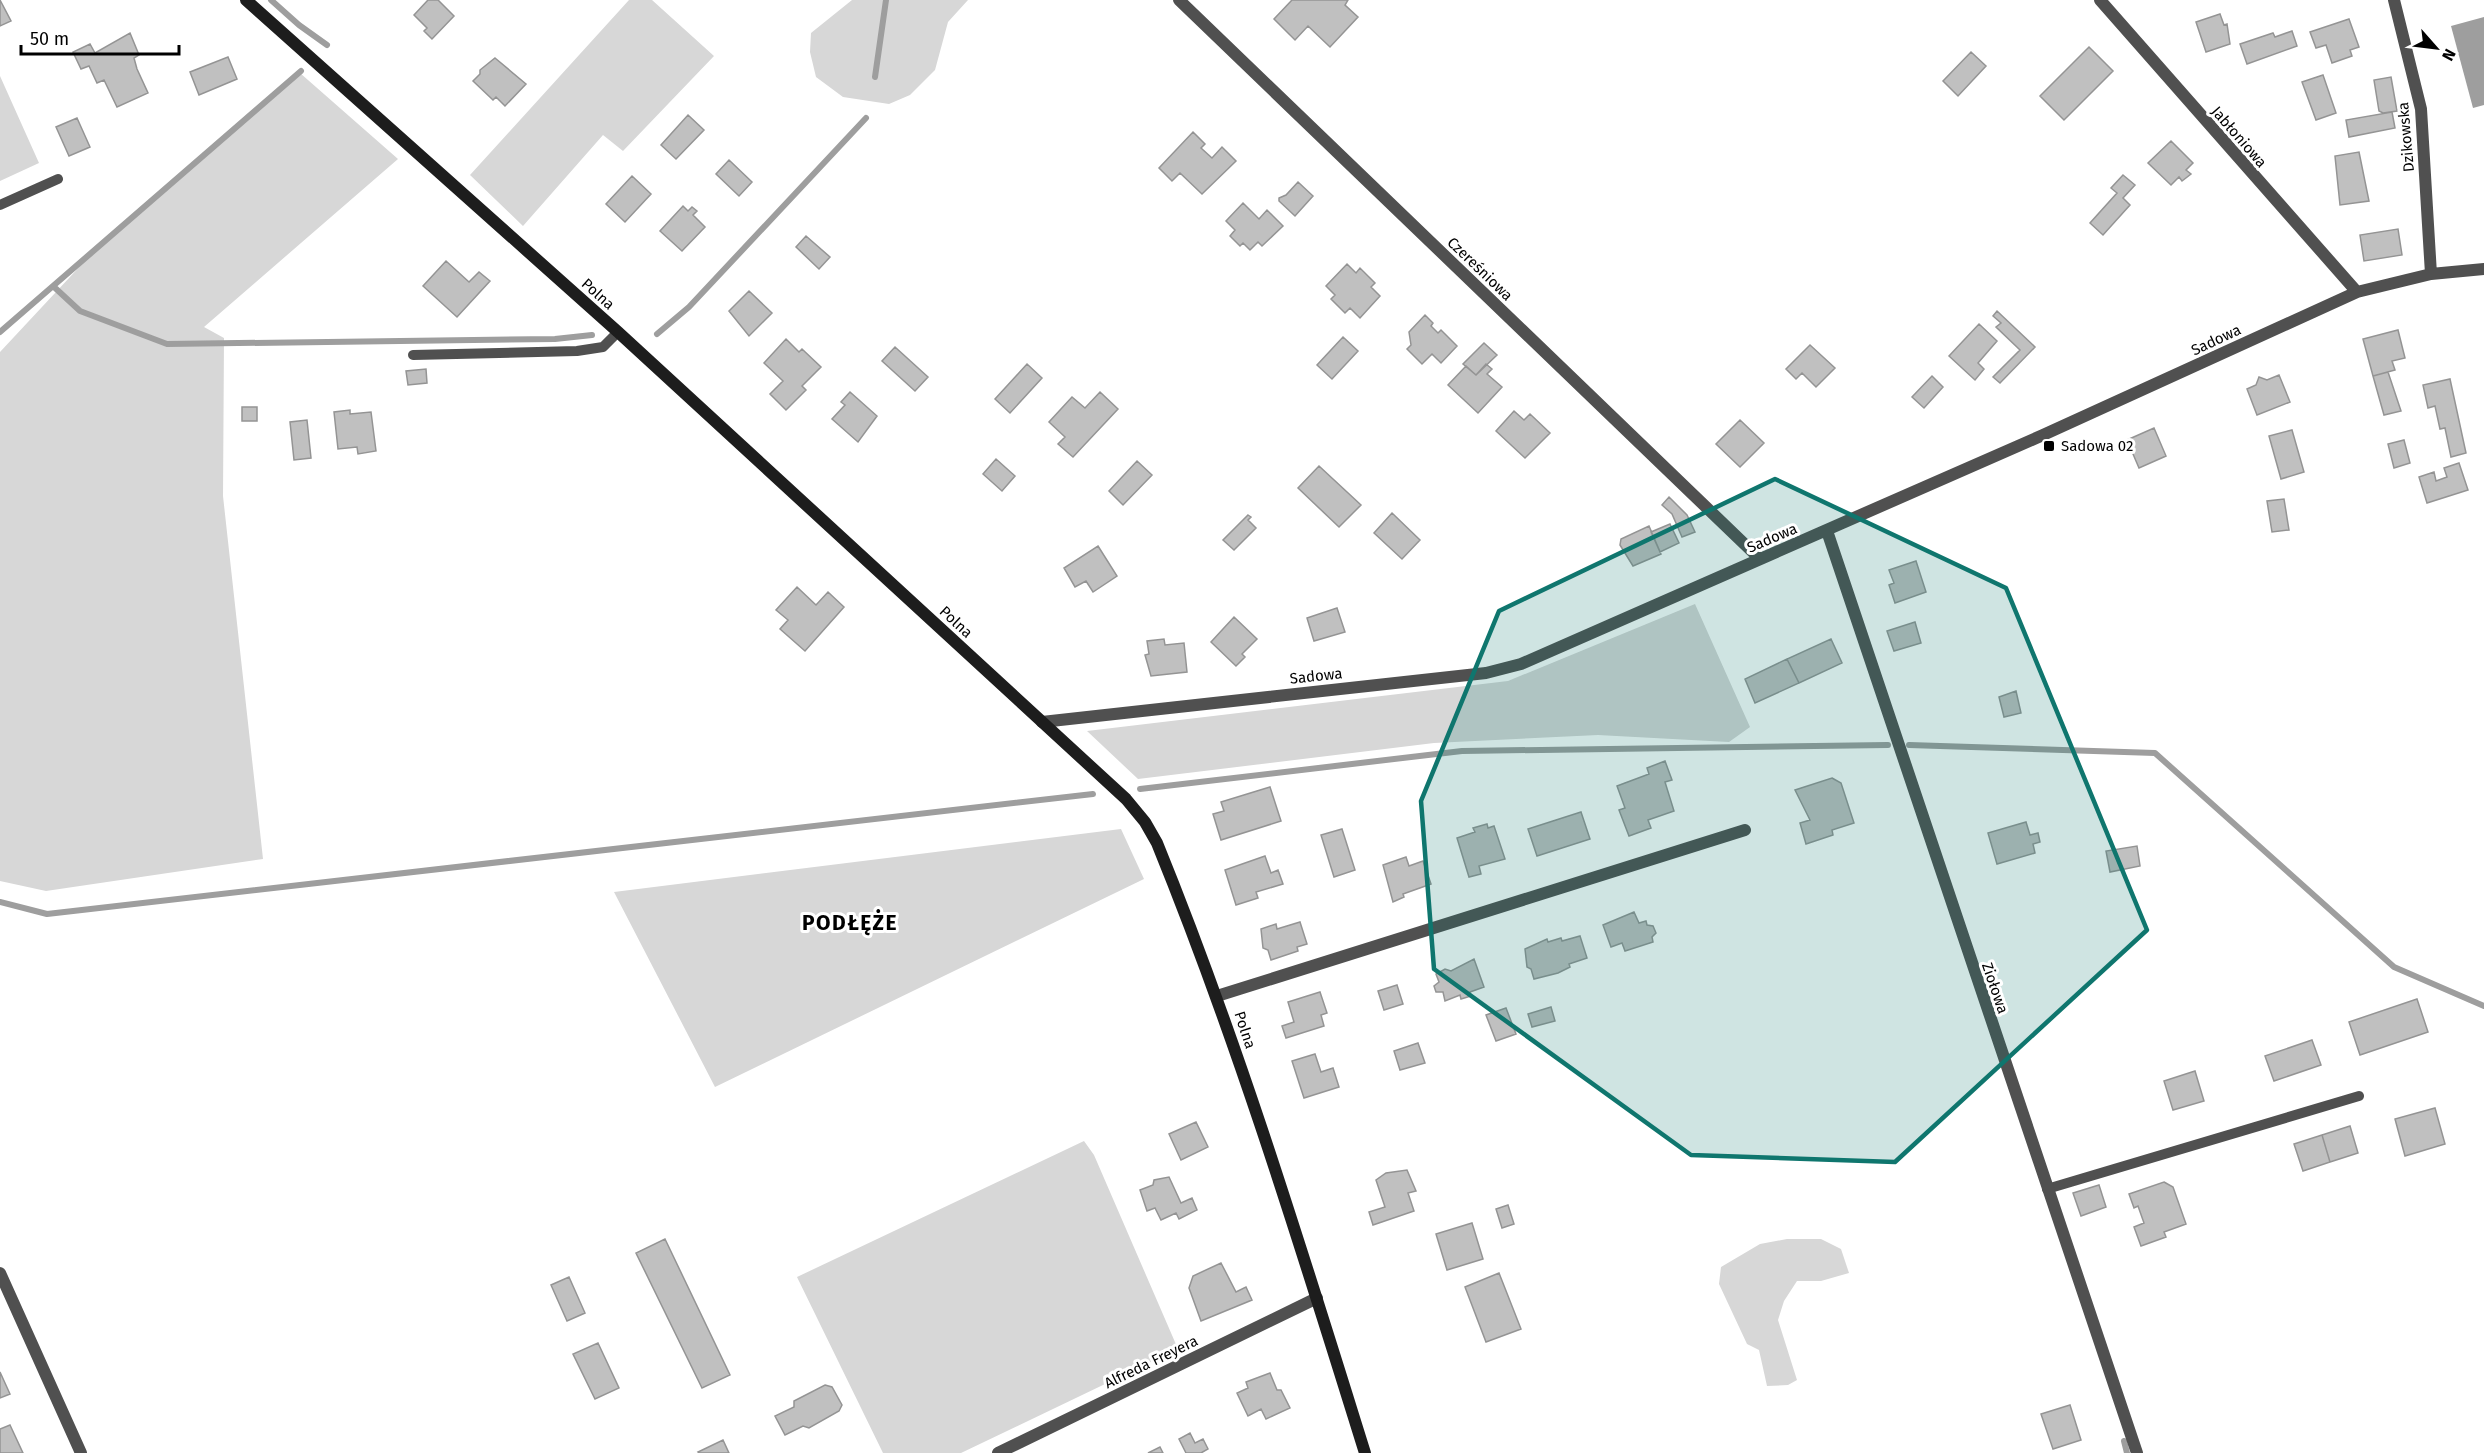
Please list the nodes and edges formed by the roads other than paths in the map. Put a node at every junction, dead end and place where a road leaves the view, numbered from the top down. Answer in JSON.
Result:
{"nodes":[{"id":1,"x":246,"y":0,"type":"edge"},
{"id":2,"x":1179,"y":0,"type":"edge"},
{"id":3,"x":2100,"y":0,"type":"edge"},
{"id":4,"x":2394,"y":0,"type":"edge"},
{"id":5,"x":58,"y":179,"type":"dead end"},
{"id":6,"x":0,"y":205,"type":"edge"},
{"id":7,"x":2484,"y":269,"type":"edge"},
{"id":8,"x":2431,"y":274,"type":"junction"},
{"id":9,"x":2357,"y":292,"type":"junction"},
{"id":10,"x":618,"y":332,"type":"junction"},
{"id":11,"x":413,"y":354,"type":"dead end"},
{"id":12,"x":1827,"y":531,"type":"junction"},
{"id":13,"x":1760,"y":559,"type":"junction"},
{"id":14,"x":1042,"y":722,"type":"junction"},
{"id":15,"x":1745,"y":830,"type":"dead end"},
{"id":16,"x":1217,"y":996,"type":"junction"},
{"id":17,"x":2359,"y":1096,"type":"dead end"},
{"id":18,"x":2047,"y":1189,"type":"junction"},
{"id":19,"x":0,"y":1273,"type":"edge"},
{"id":20,"x":1317,"y":1298,"type":"junction"},
{"id":21,"x":81,"y":1453,"type":"edge"},
{"id":22,"x":998,"y":1453,"type":"edge"},
{"id":23,"x":1365,"y":1453,"type":"edge"},
{"id":24,"x":2137,"y":1453,"type":"edge"}],
"edges":[{"from":1,"to":10,"type":"street","name":"Polna"},
{"from":2,"to":13,"type":"street","name":"Czereśniowa"},
{"from":3,"to":9,"type":"street","name":"Jabłoniowa"},
{"from":4,"to":8,"type":"street","name":"Dzikowska"},
{"from":5,"to":6,"type":"lane"},
{"from":7,"to":8,"type":"street","name":"Sadowa"},
{"from":8,"to":9,"type":"street","name":"Sadowa"},
{"from":9,"to":12,"type":"street","name":"Sadowa"},
{"from":10,"to":11,"type":"lane"},
{"from":10,"to":14,"type":"street","name":"Polna"},
{"from":12,"to":13,"type":"street","name":"Sadowa"},
{"from":12,"to":18,"type":"street","name":"Ziołowa"},
{"from":13,"to":14,"type":"street","name":"Sadowa"},
{"from":14,"to":16,"type":"street","name":"Polna"},
{"from":15,"to":16,"type":"street"},
{"from":16,"to":20,"type":"street","name":"Polna"},
{"from":17,"to":18,"type":"lane"},
{"from":18,"to":24,"type":"street","name":"Ziołowa"},
{"from":19,"to":21,"type":"street"},
{"from":20,"to":22,"type":"street","name":"Alfreda Freyera"},
{"from":20,"to":23,"type":"street","name":"Polna"}]}
